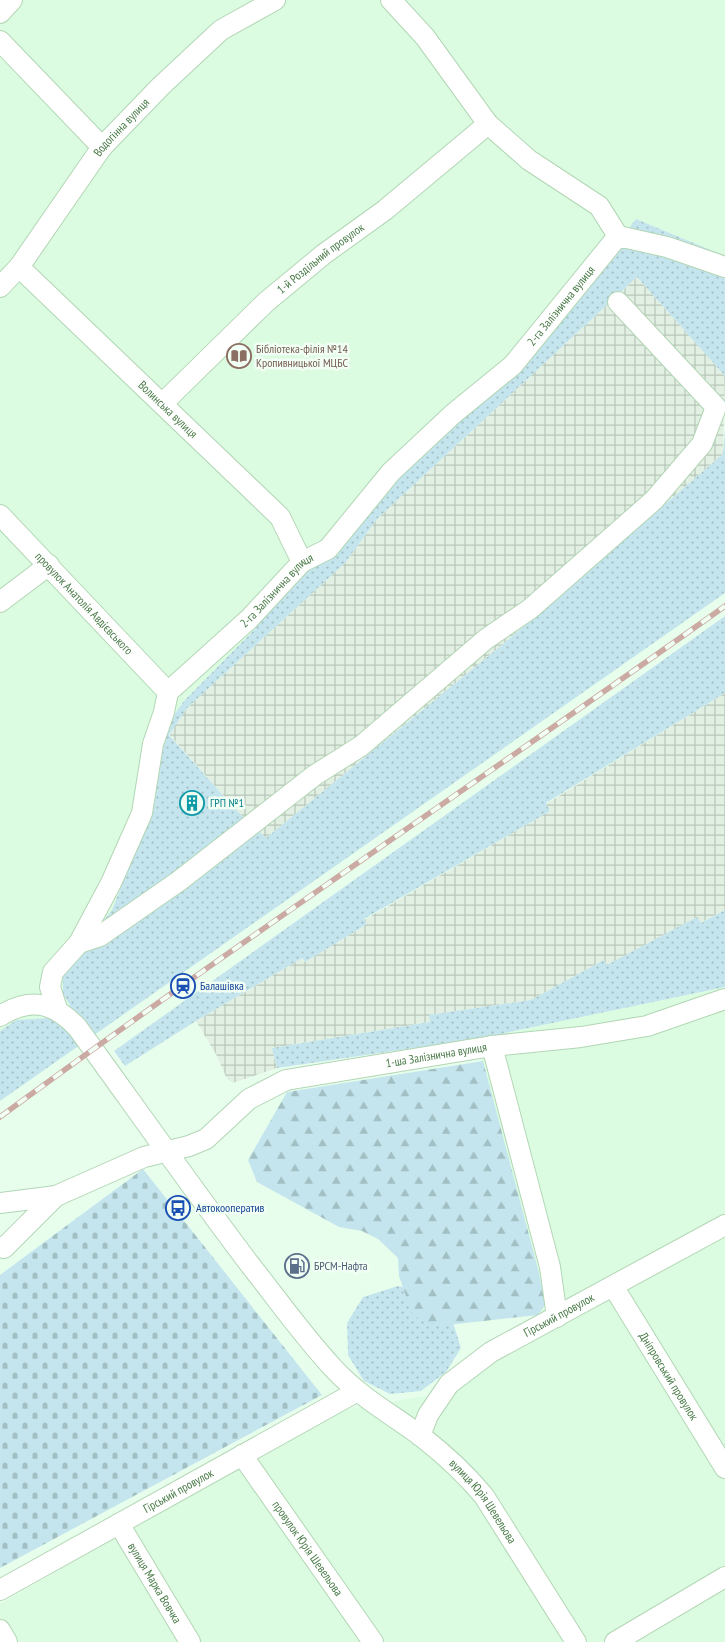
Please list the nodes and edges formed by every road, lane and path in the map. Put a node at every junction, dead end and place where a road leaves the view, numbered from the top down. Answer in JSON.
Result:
{"nodes":[{"id":1,"x":12,"y":0,"type":"edge"},
{"id":2,"x":275,"y":0,"type":"edge"},
{"id":3,"x":391,"y":0,"type":"edge"},
{"id":4,"x":0,"y":13,"type":"edge"},
{"id":5,"x":0,"y":41,"type":"edge"},
{"id":6,"x":488,"y":124,"type":"junction"},
{"id":7,"x":102,"y":147,"type":"junction"},
{"id":8,"x":618,"y":236,"type":"junction"},
{"id":9,"x":19,"y":267,"type":"junction"},
{"id":10,"x":725,"y":267,"type":"edge"},
{"id":11,"x":0,"y":287,"type":"edge"},
{"id":12,"x":618,"y":302,"type":"dead end"},
{"id":13,"x":163,"y":403,"type":"junction"},
{"id":14,"x":0,"y":515,"type":"edge"},
{"id":15,"x":302,"y":562,"type":"junction"},
{"id":16,"x":49,"y":565,"type":"junction"},
{"id":17,"x":0,"y":602,"type":"edge"},
{"id":18,"x":168,"y":692,"type":"junction"},
{"id":19,"x":79,"y":943,"type":"junction"},
{"id":20,"x":725,"y":999,"type":"edge"},
{"id":21,"x":57,"y":1009,"type":"junction"},
{"id":22,"x":0,"y":1016,"type":"edge"},
{"id":23,"x":492,"y":1046,"type":"junction"},
{"id":24,"x":165,"y":1151,"type":"junction"},
{"id":25,"x":56,"y":1196,"type":"junction"},
{"id":26,"x":0,"y":1203,"type":"edge"},
{"id":27,"x":725,"y":1225,"type":"edge"},
{"id":28,"x":0,"y":1247,"type":"edge"},
{"id":29,"x":612,"y":1286,"type":"junction"},
{"id":30,"x":557,"y":1317,"type":"junction"},
{"id":31,"x":356,"y":1392,"type":"junction"},
{"id":32,"x":420,"y":1436,"type":"junction"},
{"id":33,"x":242,"y":1454,"type":"junction"},
{"id":34,"x":725,"y":1468,"type":"edge"},
{"id":35,"x":119,"y":1524,"type":"junction"},
{"id":36,"x":725,"y":1577,"type":"edge"},
{"id":37,"x":0,"y":1590,"type":"edge"},
{"id":38,"x":0,"y":1630,"type":"edge"},
{"id":39,"x":7,"y":1642,"type":"edge"},
{"id":40,"x":190,"y":1642,"type":"edge"},
{"id":41,"x":373,"y":1642,"type":"edge"},
{"id":42,"x":576,"y":1642,"type":"edge"},
{"id":43,"x":615,"y":1642,"type":"edge"}],
"edges":[{"from":1,"to":4,"type":"street"},
{"from":2,"to":7,"type":"street","name":"Водогінна вулиця"},
{"from":3,"to":6,"type":"street"},
{"from":5,"to":7,"type":"street"},
{"from":6,"to":8,"type":"street"},
{"from":6,"to":13,"type":"street","name":"1-й Роздільний провулок"},
{"from":7,"to":9,"type":"street","name":"Водогінна вулиця"},
{"from":8,"to":10,"type":"street"},
{"from":8,"to":15,"type":"street","name":"2-га Залізнична вулиця"},
{"from":9,"to":11,"type":"street","name":"Водогінна вулиця"},
{"from":9,"to":13,"type":"street","name":"Волинська вулиця"},
{"from":12,"to":19,"type":"street"},
{"from":13,"to":15,"type":"street","name":"Волинська вулиця"},
{"from":14,"to":16,"type":"street","name":"провулок Анатолія Авдієвського"},
{"from":15,"to":18,"type":"street","name":"2-га Залізнична вулиця"},
{"from":16,"to":17,"type":"street"},
{"from":16,"to":18,"type":"street","name":"провулок Анатолія Авдієвського"},
{"from":18,"to":19,"type":"street"},
{"from":19,"to":21,"type":"street"},
{"from":20,"to":23,"type":"street","name":"1-ша Залізнична вулиця"},
{"from":21,"to":22,"type":"street"},
{"from":21,"to":24,"type":"street","name":"вулиця Юрія Шевельова"},
{"from":23,"to":24,"type":"street","name":"1-ша Залізнична вулиця"},
{"from":23,"to":30,"type":"street"},
{"from":24,"to":25,"type":"street","name":"1-ша Залізнична вулиця"},
{"from":24,"to":31,"type":"street","name":"вулиця Юрія Шевельова"},
{"from":25,"to":26,"type":"street"},
{"from":25,"to":28,"type":"street"},
{"from":27,"to":29,"type":"street","name":"Гірський провулок"},
{"from":29,"to":30,"type":"street","name":"Гірський провулок"},
{"from":29,"to":34,"type":"street","name":"Дніпровський провулок"},
{"from":30,"to":32,"type":"street","name":"Гірський провулок"},
{"from":31,"to":32,"type":"street","name":"вулиця Юрія Шевельова"},
{"from":31,"to":33,"type":"street","name":"Гірський провулок"},
{"from":32,"to":42,"type":"street","name":"вулиця Юрія Шевельова"},
{"from":33,"to":35,"type":"street","name":"Гірський провулок"},
{"from":33,"to":41,"type":"street","name":"провулок Юрія Шевельова"},
{"from":35,"to":37,"type":"street","name":"Гірський провулок"},
{"from":35,"to":40,"type":"street","name":"вулиця Марка Вовчка"},
{"from":36,"to":43,"type":"street"},
{"from":38,"to":39,"type":"street"}]}
